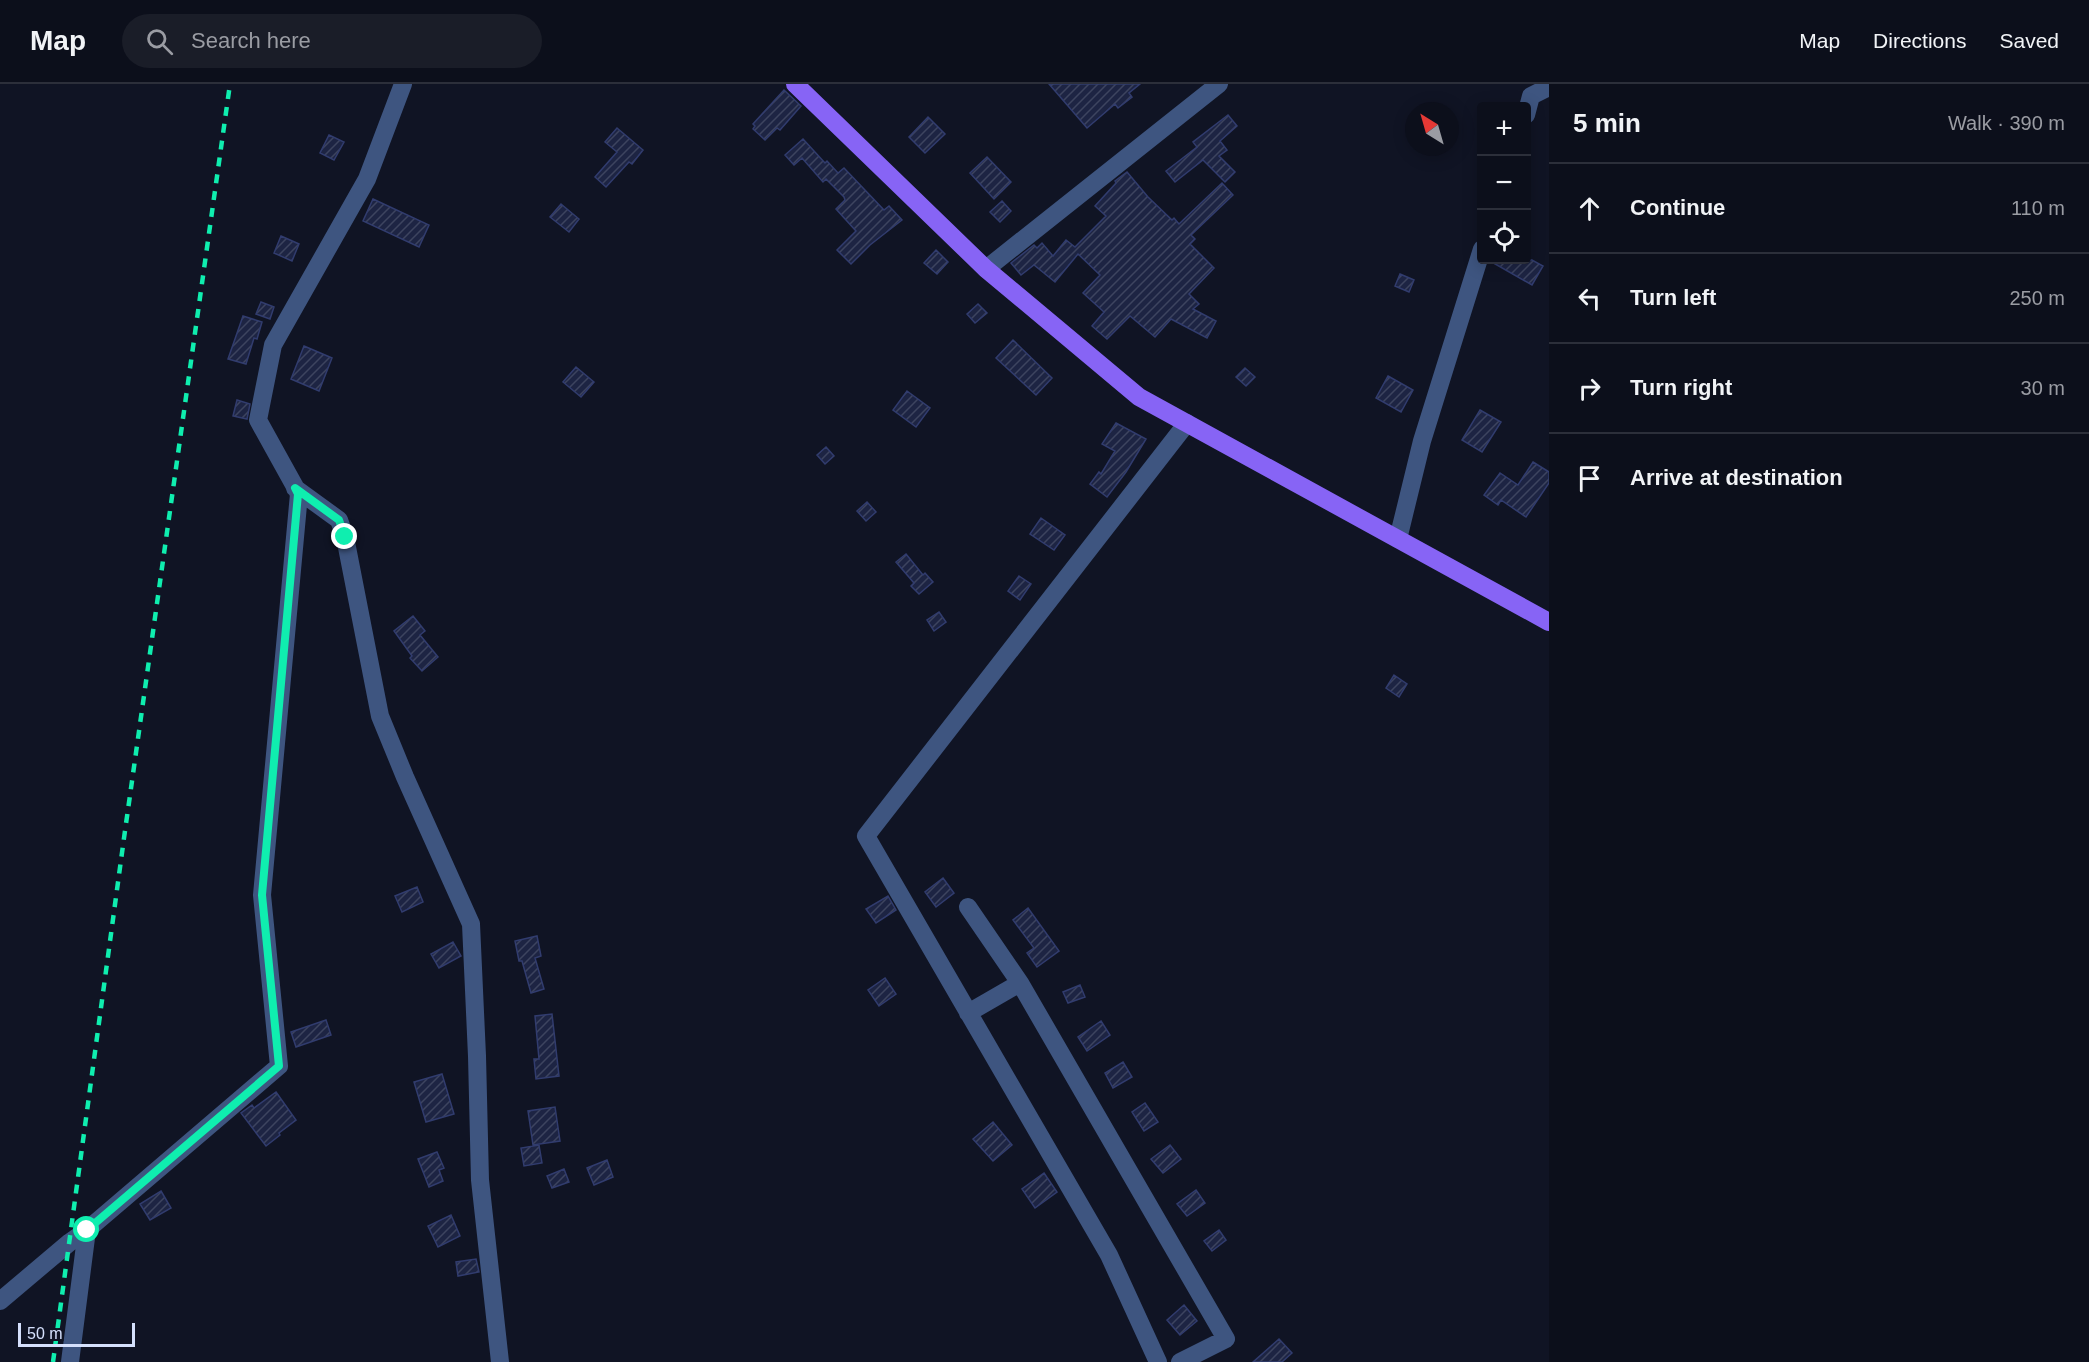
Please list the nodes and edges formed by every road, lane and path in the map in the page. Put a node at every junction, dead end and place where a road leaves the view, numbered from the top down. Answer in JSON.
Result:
{"nodes":[{"id":1,"x":403,"y":84,"type":"edge"},
{"id":2,"x":795,"y":84,"type":"edge"},
{"id":3,"x":1219,"y":84,"type":"edge"},
{"id":4,"x":1549,"y":87,"type":"edge"},
{"id":5,"x":1530,"y":102,"type":"edge"},
{"id":6,"x":1477,"y":264,"type":"edge"},
{"id":7,"x":986,"y":269,"type":"junction"},
{"id":8,"x":1187,"y":423,"type":"junction"},
{"id":9,"x":295,"y":488,"type":"junction"},
{"id":10,"x":1398,"y":539,"type":"junction"},
{"id":11,"x":1549,"y":622,"type":"edge"},
{"id":12,"x":968,"y":908,"type":"dead end"},
{"id":13,"x":1020,"y":983,"type":"junction"},
{"id":14,"x":969,"y":1013,"type":"junction"},
{"id":15,"x":87,"y":1230,"type":"junction"},
{"id":16,"x":0,"y":1301,"type":"edge"},
{"id":17,"x":70,"y":1362,"type":"edge"},
{"id":18,"x":500,"y":1362,"type":"edge"},
{"id":19,"x":1158,"y":1362,"type":"edge"},
{"id":20,"x":1180,"y":1362,"type":"edge"}],
"edges":[{"from":1,"to":9,"type":"street"},
{"from":2,"to":7,"type":"main road"},
{"from":3,"to":7,"type":"street"},
{"from":4,"to":5,"type":"street"},
{"from":6,"to":10,"type":"street"},
{"from":7,"to":8,"type":"main road"},
{"from":8,"to":10,"type":"main road"},
{"from":8,"to":14,"type":"street"},
{"from":9,"to":15,"type":"street"},
{"from":9,"to":18,"type":"street"},
{"from":10,"to":11,"type":"main road"},
{"from":12,"to":13,"type":"street"},
{"from":13,"to":14,"type":"street"},
{"from":13,"to":20,"type":"street"},
{"from":14,"to":19,"type":"street"},
{"from":15,"to":16,"type":"street"},
{"from":15,"to":17,"type":"street"}]}
